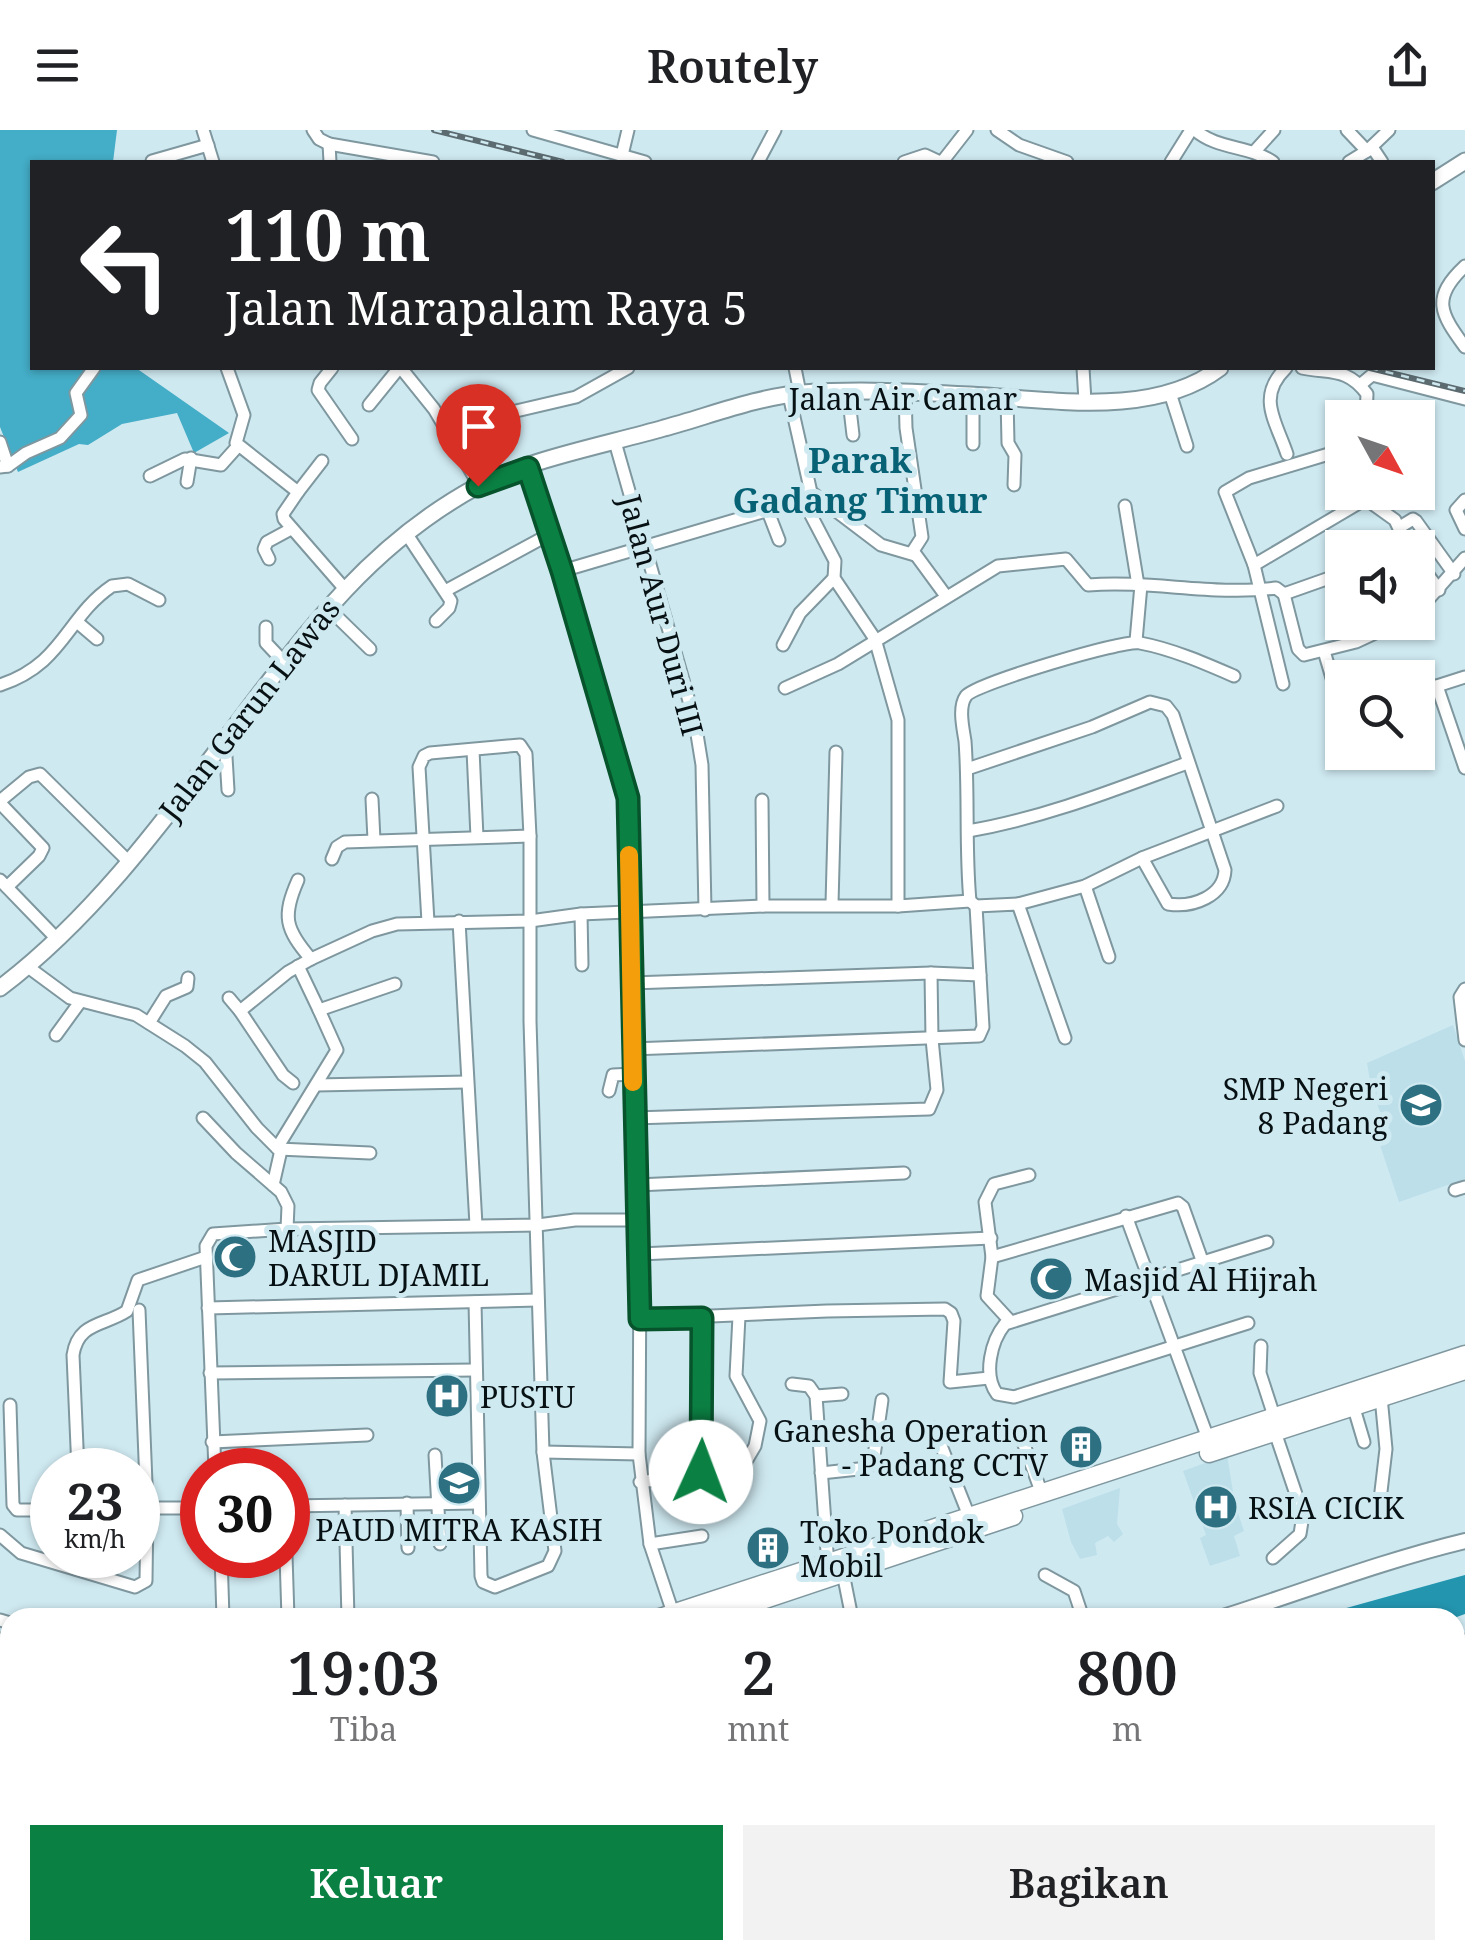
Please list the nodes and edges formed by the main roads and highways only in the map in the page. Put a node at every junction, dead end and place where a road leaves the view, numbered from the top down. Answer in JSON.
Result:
{"nodes":[{"id":1,"x":1465,"y":161,"type":"edge"},
{"id":2,"x":1435,"y":180,"type":"edge"},
{"id":3,"x":1217,"y":370,"type":"edge"},
{"id":4,"x":528,"y":468,"type":"joint"},
{"id":5,"x":0,"y":988,"type":"edge"},
{"id":6,"x":1465,"y":1355,"type":"edge"},
{"id":7,"x":1465,"y":1370,"type":"edge"},
{"id":8,"x":1296,"y":1417,"type":"junction"},
{"id":9,"x":1274,"y":1424,"type":"junction"},
{"id":10,"x":971,"y":1523,"type":"junction"},
{"id":11,"x":833,"y":1571,"type":"junction"},
{"id":12,"x":693,"y":1608,"type":"edge"},
{"id":13,"x":735,"y":1608,"type":"edge"}],
"edges":[{"from":1,"to":2,"type":"main road"},
{"from":3,"to":4,"type":"main road","name":"Jalan Air Camar"},
{"from":4,"to":5,"type":"main road","name":"Jalan Garun Lawas"},
{"from":6,"to":8,"type":"main road"},
{"from":7,"to":8,"type":"main road"},
{"from":8,"to":9,"type":"main road"},
{"from":9,"to":10,"type":"main road"},
{"from":9,"to":10,"type":"main road"},
{"from":10,"to":11,"type":"main road"},
{"from":11,"to":12,"type":"main road"},
{"from":11,"to":13,"type":"main road"}]}
